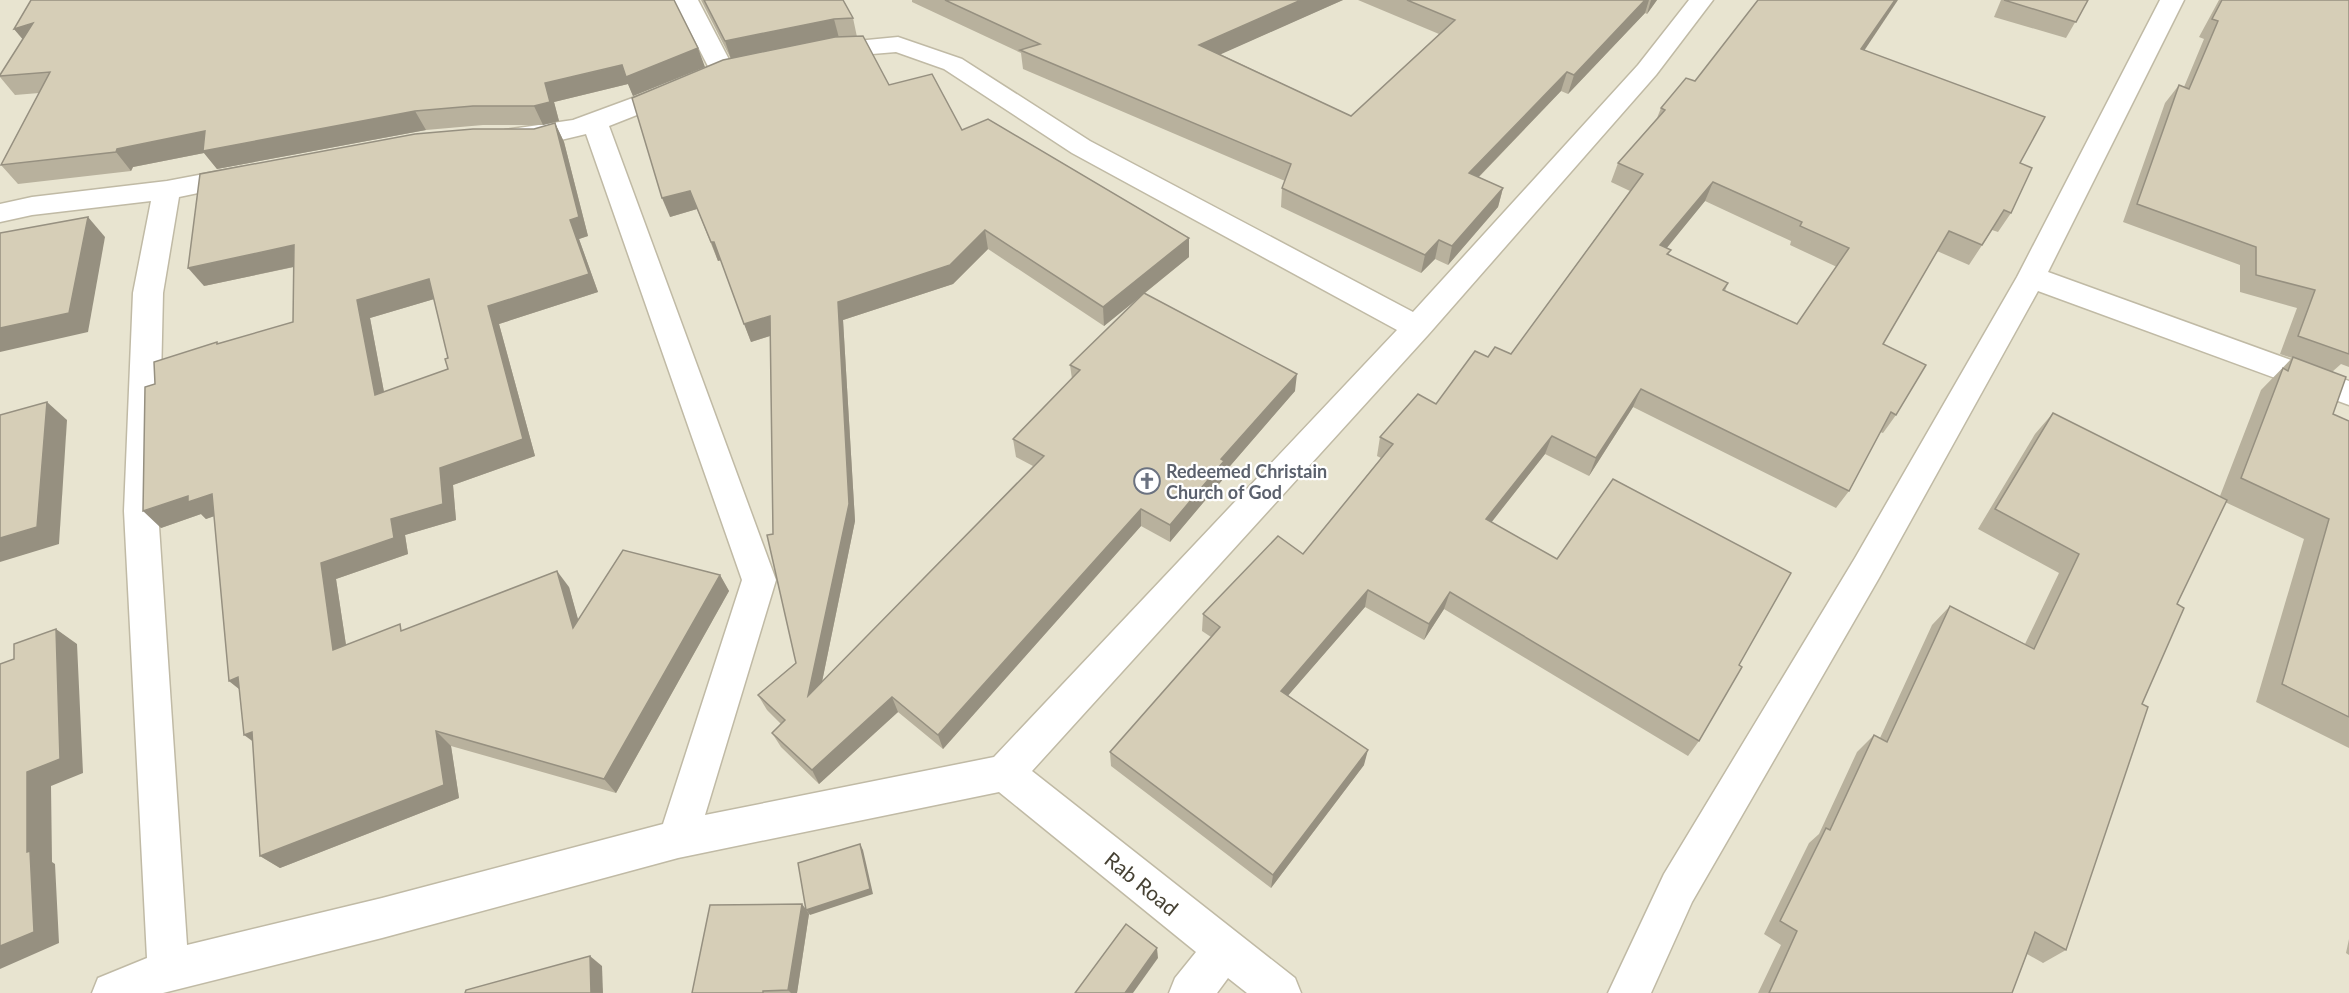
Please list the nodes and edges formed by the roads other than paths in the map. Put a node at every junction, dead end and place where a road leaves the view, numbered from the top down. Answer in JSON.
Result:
{"nodes":[{"id":1,"x":686,"y":0,"type":"edge"},
{"id":2,"x":1701,"y":0,"type":"edge"},
{"id":3,"x":2172,"y":0,"type":"edge"},
{"id":4,"x":804,"y":54,"type":"edge"},
{"id":5,"x":749,"y":64,"type":"edge"},
{"id":6,"x":722,"y":71,"type":"junction"},
{"id":7,"x":595,"y":123,"type":"junction"},
{"id":8,"x":493,"y":136,"type":"edge"},
{"id":9,"x":261,"y":172,"type":"edge"},
{"id":10,"x":167,"y":190,"type":"junction"},
{"id":11,"x":0,"y":213,"type":"edge"},
{"id":12,"x":2031,"y":277,"type":"junction"},
{"id":13,"x":1417,"y":327,"type":"junction"},
{"id":14,"x":2349,"y":393,"type":"edge"},
{"id":15,"x":1005,"y":773,"type":"junction"},
{"id":16,"x":678,"y":839,"type":"junction"},
{"id":17,"x":1225,"y":949,"type":"junction"},
{"id":18,"x":168,"y":970,"type":"junction"},
{"id":19,"x":113,"y":993,"type":"edge"},
{"id":20,"x":1190,"y":993,"type":"edge"},
{"id":21,"x":1280,"y":993,"type":"edge"},
{"id":22,"x":1629,"y":993,"type":"edge"}],
"edges":[{"from":1,"to":6,"type":"street"},
{"from":2,"to":13,"type":"street"},
{"from":3,"to":12,"type":"street"},
{"from":4,"to":13,"type":"street"},
{"from":5,"to":6,"type":"street"},
{"from":6,"to":7,"type":"street"},
{"from":7,"to":8,"type":"street"},
{"from":7,"to":16,"type":"street"},
{"from":9,"to":10,"type":"street"},
{"from":10,"to":11,"type":"street"},
{"from":10,"to":18,"type":"street"},
{"from":12,"to":14,"type":"street"},
{"from":12,"to":22,"type":"street"},
{"from":13,"to":15,"type":"street"},
{"from":15,"to":16,"type":"street"},
{"from":15,"to":17,"type":"street","name":"Rab Road"},
{"from":16,"to":18,"type":"street"},
{"from":17,"to":20,"type":"street"},
{"from":17,"to":21,"type":"street","name":"Rab Road"},
{"from":18,"to":19,"type":"street"}]}
